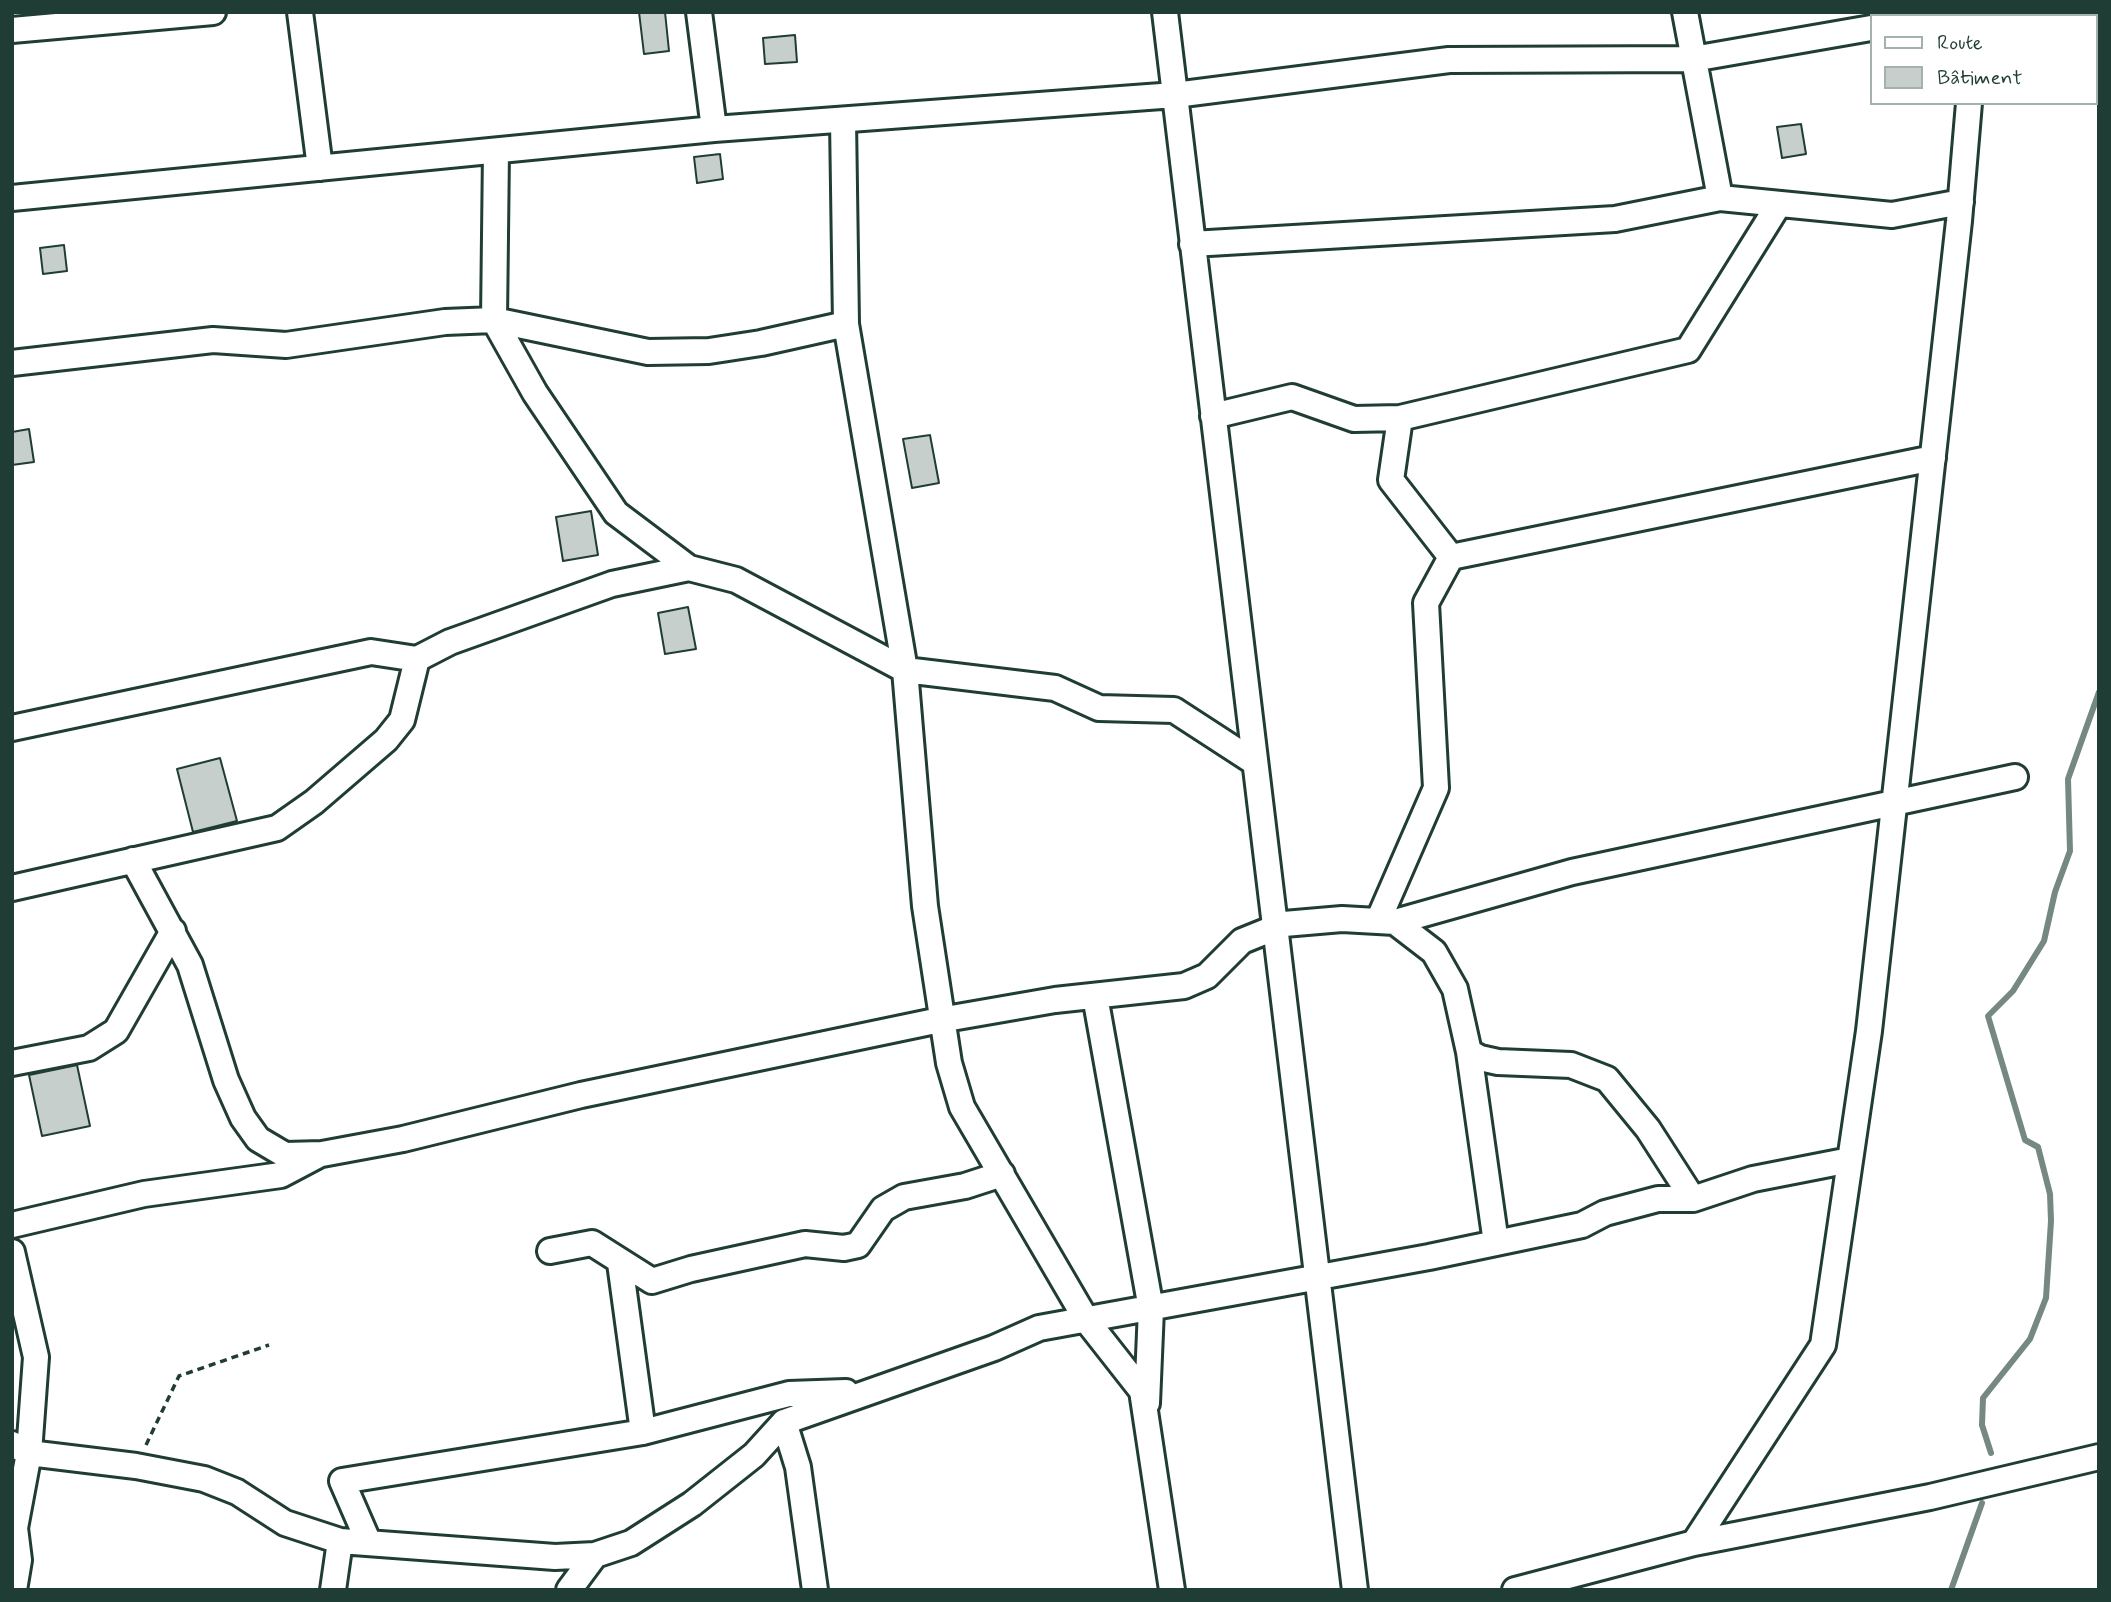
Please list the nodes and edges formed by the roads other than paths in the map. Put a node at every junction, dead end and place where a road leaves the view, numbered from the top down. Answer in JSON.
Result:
{"nodes":[{"id":1,"x":213,"y":12,"type":"edge"},
{"id":2,"x":300,"y":12,"type":"edge"},
{"id":3,"x":699,"y":12,"type":"edge"},
{"id":4,"x":1165,"y":12,"type":"edge"},
{"id":5,"x":1685,"y":12,"type":"edge"},
{"id":6,"x":1870,"y":29,"type":"edge"},
{"id":7,"x":12,"y":30,"type":"edge"},
{"id":8,"x":1693,"y":59,"type":"junction"},
{"id":9,"x":1175,"y":95,"type":"junction"},
{"id":10,"x":1969,"y":105,"type":"edge"},
{"id":11,"x":843,"y":120,"type":"junction"},
{"id":12,"x":714,"y":129,"type":"junction"},
{"id":13,"x":496,"y":151,"type":"junction"},
{"id":14,"x":320,"y":168,"type":"junction"},
{"id":15,"x":12,"y":198,"type":"edge"},
{"id":16,"x":1720,"y":198,"type":"junction"},
{"id":17,"x":1961,"y":202,"type":"junction"},
{"id":18,"x":1779,"y":204,"type":"junction"},
{"id":19,"x":1192,"y":244,"type":"junction"},
{"id":20,"x":494,"y":320,"type":"junction"},
{"id":21,"x":846,"y":324,"type":"junction"},
{"id":22,"x":12,"y":363,"type":"edge"},
{"id":23,"x":1213,"y":415,"type":"junction"},
{"id":24,"x":1400,"y":418,"type":"junction"},
{"id":25,"x":1933,"y":458,"type":"junction"},
{"id":26,"x":1451,"y":557,"type":"junction"},
{"id":27,"x":689,"y":568,"type":"junction"},
{"id":28,"x":417,"y":659,"type":"junction"},
{"id":29,"x":905,"y":670,"type":"junction"},
{"id":30,"x":12,"y":728,"type":"edge"},
{"id":31,"x":1254,"y":762,"type":"junction"},
{"id":32,"x":2015,"y":777,"type":"dead end"},
{"id":33,"x":1894,"y":804,"type":"junction"},
{"id":34,"x":133,"y":860,"type":"junction"},
{"id":35,"x":12,"y":888,"type":"edge"},
{"id":36,"x":1387,"y":921,"type":"junction"},
{"id":37,"x":1274,"y":928,"type":"junction"},
{"id":38,"x":173,"y":931,"type":"junction"},
{"id":39,"x":1095,"y":996,"type":"junction"},
{"id":40,"x":940,"y":1020,"type":"junction"},
{"id":41,"x":1468,"y":1052,"type":"junction"},
{"id":42,"x":12,"y":1063,"type":"edge"},
{"id":43,"x":322,"y":1154,"type":"junction"},
{"id":44,"x":1850,"y":1160,"type":"junction"},
{"id":45,"x":1002,"y":1174,"type":"junction"},
{"id":46,"x":1693,"y":1199,"type":"junction"},
{"id":47,"x":12,"y":1225,"type":"edge"},
{"id":48,"x":1496,"y":1242,"type":"junction"},
{"id":49,"x":550,"y":1251,"type":"dead end"},
{"id":50,"x":12,"y":1252,"type":"edge"},
{"id":51,"x":620,"y":1263,"type":"junction"},
{"id":52,"x":1316,"y":1279,"type":"junction"},
{"id":53,"x":1151,"y":1309,"type":"junction"},
{"id":54,"x":1087,"y":1321,"type":"junction"},
{"id":55,"x":867,"y":1391,"type":"junction"},
{"id":56,"x":1147,"y":1409,"type":"junction"},
{"id":57,"x":784,"y":1422,"type":"junction"},
{"id":58,"x":643,"y":1432,"type":"junction"},
{"id":59,"x":21,"y":1448,"type":"edge"},
{"id":60,"x":2099,"y":1457,"type":"edge"},
{"id":61,"x":340,"y":1541,"type":"junction"},
{"id":62,"x":369,"y":1543,"type":"junction"},
{"id":63,"x":1694,"y":1543,"type":"junction"},
{"id":64,"x":595,"y":1555,"type":"junction"},
{"id":65,"x":14,"y":1590,"type":"edge"},
{"id":66,"x":333,"y":1590,"type":"edge"},
{"id":67,"x":569,"y":1590,"type":"edge"},
{"id":68,"x":815,"y":1590,"type":"edge"},
{"id":69,"x":1172,"y":1590,"type":"edge"},
{"id":70,"x":1355,"y":1590,"type":"edge"},
{"id":71,"x":1514,"y":1590,"type":"edge"}],
"edges":[{"from":1,"to":7,"type":"street"},
{"from":2,"to":14,"type":"street"},
{"from":3,"to":12,"type":"street"},
{"from":4,"to":9,"type":"street"},
{"from":5,"to":8,"type":"street"},
{"from":6,"to":8,"type":"street"},
{"from":8,"to":9,"type":"street"},
{"from":8,"to":16,"type":"street"},
{"from":9,"to":11,"type":"street"},
{"from":9,"to":19,"type":"street"},
{"from":10,"to":17,"type":"street"},
{"from":11,"to":12,"type":"street"},
{"from":11,"to":21,"type":"street"},
{"from":12,"to":13,"type":"street"},
{"from":13,"to":14,"type":"street"},
{"from":13,"to":20,"type":"street"},
{"from":14,"to":15,"type":"street"},
{"from":16,"to":18,"type":"street"},
{"from":16,"to":19,"type":"street"},
{"from":17,"to":18,"type":"street"},
{"from":17,"to":25,"type":"street"},
{"from":18,"to":24,"type":"street"},
{"from":19,"to":23,"type":"street"},
{"from":20,"to":21,"type":"street"},
{"from":20,"to":22,"type":"street"},
{"from":20,"to":27,"type":"street"},
{"from":21,"to":29,"type":"street"},
{"from":23,"to":24,"type":"street"},
{"from":23,"to":31,"type":"street"},
{"from":24,"to":26,"type":"street"},
{"from":25,"to":26,"type":"street"},
{"from":25,"to":33,"type":"street"},
{"from":26,"to":36,"type":"street"},
{"from":27,"to":28,"type":"street"},
{"from":27,"to":29,"type":"street"},
{"from":28,"to":30,"type":"street"},
{"from":28,"to":34,"type":"street"},
{"from":29,"to":31,"type":"street"},
{"from":29,"to":40,"type":"street"},
{"from":31,"to":37,"type":"street"},
{"from":32,"to":33,"type":"street"},
{"from":33,"to":36,"type":"street"},
{"from":33,"to":44,"type":"street"},
{"from":34,"to":35,"type":"street"},
{"from":34,"to":38,"type":"street"},
{"from":36,"to":37,"type":"street"},
{"from":36,"to":41,"type":"street"},
{"from":37,"to":39,"type":"street"},
{"from":37,"to":52,"type":"street"},
{"from":38,"to":42,"type":"street"},
{"from":38,"to":43,"type":"street"},
{"from":39,"to":40,"type":"street"},
{"from":39,"to":53,"type":"street"},
{"from":40,"to":43,"type":"street"},
{"from":40,"to":45,"type":"street"},
{"from":41,"to":46,"type":"street"},
{"from":41,"to":48,"type":"street"},
{"from":43,"to":47,"type":"street"},
{"from":44,"to":46,"type":"street"},
{"from":44,"to":63,"type":"street"},
{"from":45,"to":51,"type":"street"},
{"from":45,"to":54,"type":"street"},
{"from":46,"to":48,"type":"street"},
{"from":48,"to":52,"type":"street"},
{"from":49,"to":51,"type":"street"},
{"from":50,"to":59,"type":"street"},
{"from":51,"to":58,"type":"street"},
{"from":52,"to":53,"type":"street"},
{"from":52,"to":70,"type":"street"},
{"from":53,"to":54,"type":"street"},
{"from":53,"to":56,"type":"street"},
{"from":54,"to":55,"type":"street"},
{"from":54,"to":56,"type":"street"},
{"from":55,"to":57,"type":"street"},
{"from":55,"to":58,"type":"street"},
{"from":56,"to":69,"type":"street"},
{"from":57,"to":64,"type":"street"},
{"from":57,"to":68,"type":"street"},
{"from":58,"to":62,"type":"street"},
{"from":59,"to":61,"type":"street"},
{"from":59,"to":65,"type":"street"},
{"from":60,"to":63,"type":"street"},
{"from":61,"to":62,"type":"street"},
{"from":61,"to":66,"type":"street"},
{"from":62,"to":64,"type":"street"},
{"from":63,"to":71,"type":"street"},
{"from":64,"to":67,"type":"street"}]}
